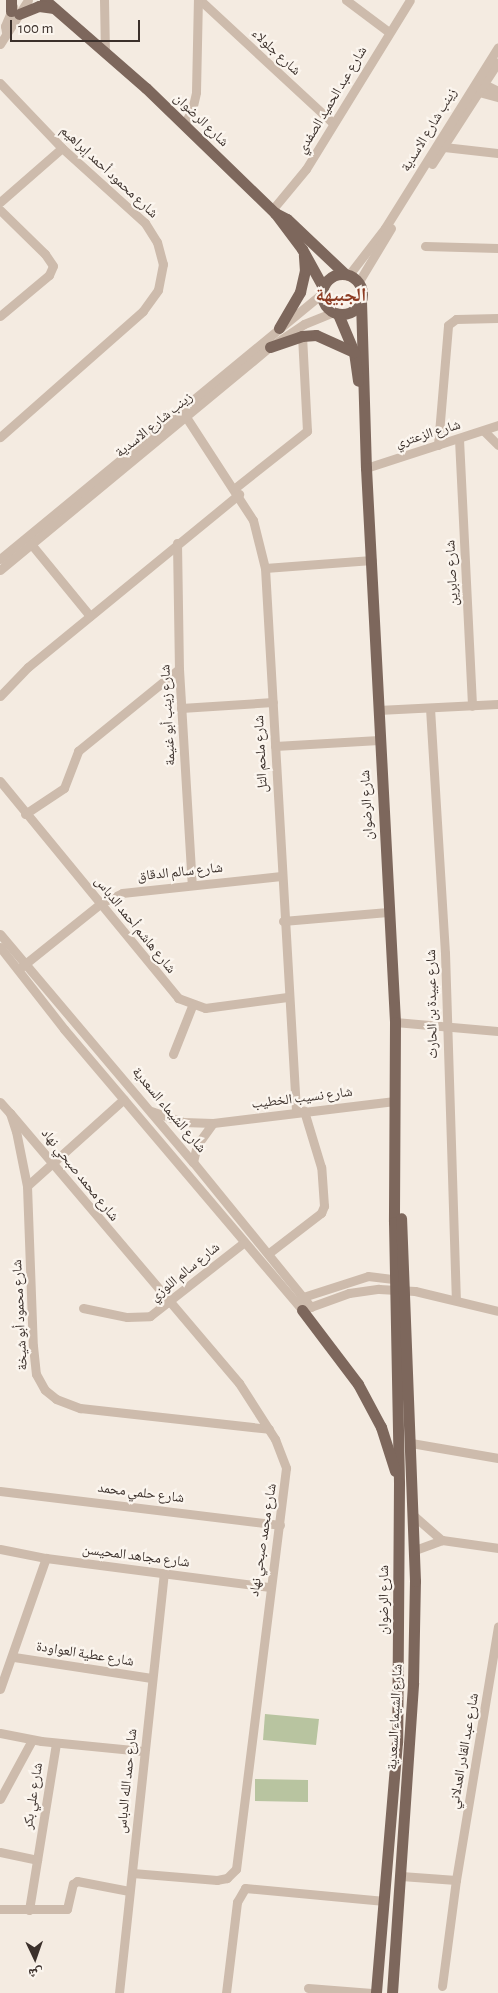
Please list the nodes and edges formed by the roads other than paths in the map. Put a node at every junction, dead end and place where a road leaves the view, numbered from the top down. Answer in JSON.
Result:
{"nodes":[{"id":1,"x":16,"y":0,"type":"edge"},
{"id":2,"x":28,"y":0,"type":"edge"},
{"id":3,"x":104,"y":0,"type":"edge"},
{"id":4,"x":199,"y":0,"type":"edge"},
{"id":5,"x":346,"y":0,"type":"edge"},
{"id":6,"x":410,"y":0,"type":"edge"},
{"id":7,"x":49,"y":4,"type":"edge"},
{"id":8,"x":14,"y":8,"type":"edge"},
{"id":9,"x":389,"y":32,"type":"junction"},
{"id":10,"x":0,"y":44,"type":"edge"},
{"id":11,"x":498,"y":47,"type":"edge"},
{"id":12,"x":106,"y":51,"type":"junction"},
{"id":13,"x":498,"y":62,"type":"edge"},
{"id":14,"x":480,"y":82,"type":"junction"},
{"id":15,"x":0,"y":83,"type":"edge"},
{"id":16,"x":475,"y":91,"type":"junction"},
{"id":17,"x":498,"y":91,"type":"edge"},
{"id":18,"x":498,"y":97,"type":"edge"},
{"id":19,"x":333,"y":123,"type":"junction"},
{"id":20,"x":184,"y":124,"type":"junction"},
{"id":21,"x":444,"y":147,"type":"junction"},
{"id":22,"x":62,"y":148,"type":"junction"},
{"id":23,"x":498,"y":152,"type":"edge"},
{"id":24,"x":0,"y":202,"type":"edge"},
{"id":25,"x":0,"y":210,"type":"edge"},
{"id":26,"x":274,"y":211,"type":"junction"},
{"id":27,"x":425,"y":246,"type":"dead end"},
{"id":28,"x":498,"y":248,"type":"edge"},
{"id":29,"x":302,"y":249,"type":"junction"},
{"id":30,"x":347,"y":275,"type":"junction"},
{"id":31,"x":358,"y":283,"type":"junction"},
{"id":32,"x":322,"y":290,"type":"junction"},
{"id":33,"x":361,"y":301,"type":"junction"},
{"id":34,"x":335,"y":313,"type":"junction"},
{"id":35,"x":0,"y":316,"type":"edge"},
{"id":36,"x":498,"y":318,"type":"edge"},
{"id":37,"x":279,"y":328,"type":"junction"},
{"id":38,"x":302,"y":336,"type":"junction"},
{"id":39,"x":270,"y":347,"type":"junction"},
{"id":40,"x":354,"y":352,"type":"junction"},
{"id":41,"x":363,"y":402,"type":"junction"},
{"id":42,"x":186,"y":417,"type":"junction"},
{"id":43,"x":498,"y":425,"type":"edge"},
{"id":44,"x":484,"y":431,"type":"junction"},
{"id":45,"x":0,"y":437,"type":"edge"},
{"id":46,"x":459,"y":439,"type":"junction"},
{"id":47,"x":498,"y":445,"type":"edge"},
{"id":48,"x":438,"y":446,"type":"junction"},
{"id":49,"x":366,"y":468,"type":"junction"},
{"id":50,"x":237,"y":491,"type":"junction"},
{"id":51,"x":177,"y":543,"type":"junction"},
{"id":52,"x":31,"y":544,"type":"junction"},
{"id":53,"x":0,"y":549,"type":"edge"},
{"id":54,"x":11,"y":550,"type":"junction"},
{"id":55,"x":0,"y":560,"type":"edge"},
{"id":56,"x":372,"y":560,"type":"junction"},
{"id":57,"x":265,"y":568,"type":"junction"},
{"id":58,"x":0,"y":570,"type":"edge"},
{"id":59,"x":90,"y":616,"type":"junction"},
{"id":60,"x":178,"y":669,"type":"junction"},
{"id":61,"x":0,"y":696,"type":"edge"},
{"id":62,"x":273,"y":702,"type":"junction"},
{"id":63,"x":498,"y":704,"type":"edge"},
{"id":64,"x":472,"y":706,"type":"junction"},
{"id":65,"x":181,"y":708,"type":"junction"},
{"id":66,"x":430,"y":708,"type":"junction"},
{"id":67,"x":378,"y":710,"type":"junction"},
{"id":68,"x":380,"y":740,"type":"junction"},
{"id":69,"x":275,"y":746,"type":"junction"},
{"id":70,"x":0,"y":781,"type":"edge"},
{"id":71,"x":25,"y":814,"type":"junction"},
{"id":72,"x":281,"y":876,"type":"junction"},
{"id":73,"x":192,"y":885,"type":"junction"},
{"id":74,"x":101,"y":903,"type":"junction"},
{"id":75,"x":388,"y":912,"type":"junction"},
{"id":76,"x":283,"y":921,"type":"junction"},
{"id":77,"x":0,"y":934,"type":"edge"},
{"id":78,"x":0,"y":947,"type":"edge"},
{"id":79,"x":21,"y":967,"type":"junction"},
{"id":80,"x":287,"y":998,"type":"junction"},
{"id":81,"x":192,"y":1006,"type":"junction"},
{"id":82,"x":395,"y":1022,"type":"junction"},
{"id":83,"x":446,"y":1028,"type":"junction"},
{"id":84,"x":498,"y":1031,"type":"edge"},
{"id":85,"x":173,"y":1054,"type":"dead end"},
{"id":86,"x":124,"y":1099,"type":"junction"},
{"id":87,"x":395,"y":1101,"type":"junction"},
{"id":88,"x":0,"y":1102,"type":"edge"},
{"id":89,"x":150,"y":1111,"type":"junction"},
{"id":90,"x":300,"y":1111,"type":"junction"},
{"id":91,"x":10,"y":1113,"type":"junction"},
{"id":92,"x":212,"y":1123,"type":"junction"},
{"id":93,"x":193,"y":1162,"type":"junction"},
{"id":94,"x":51,"y":1163,"type":"junction"},
{"id":95,"x":28,"y":1186,"type":"junction"},
{"id":96,"x":243,"y":1243,"type":"junction"},
{"id":97,"x":270,"y":1253,"type":"junction"},
{"id":98,"x":346,"y":1282,"type":"junction"},
{"id":99,"x":404,"y":1287,"type":"junction"},
{"id":100,"x":349,"y":1293,"type":"junction"},
{"id":101,"x":304,"y":1295,"type":"junction"},
{"id":102,"x":456,"y":1299,"type":"junction"},
{"id":103,"x":294,"y":1300,"type":"junction"},
{"id":104,"x":169,"y":1304,"type":"junction"},
{"id":105,"x":83,"y":1308,"type":"dead end"},
{"id":106,"x":306,"y":1308,"type":"junction"},
{"id":107,"x":498,"y":1311,"type":"edge"},
{"id":108,"x":269,"y":1429,"type":"junction"},
{"id":109,"x":411,"y":1443,"type":"junction"},
{"id":110,"x":498,"y":1458,"type":"edge"},
{"id":111,"x":400,"y":1484,"type":"junction"},
{"id":112,"x":0,"y":1491,"type":"edge"},
{"id":113,"x":414,"y":1516,"type":"junction"},
{"id":114,"x":280,"y":1525,"type":"junction"},
{"id":115,"x":442,"y":1540,"type":"junction"},
{"id":116,"x":498,"y":1548,"type":"edge"},
{"id":117,"x":0,"y":1549,"type":"edge"},
{"id":118,"x":415,"y":1550,"type":"junction"},
{"id":119,"x":46,"y":1558,"type":"junction"},
{"id":120,"x":164,"y":1573,"type":"junction"},
{"id":121,"x":268,"y":1587,"type":"junction"},
{"id":122,"x":498,"y":1626,"type":"edge"},
{"id":123,"x":400,"y":1646,"type":"junction"},
{"id":124,"x":414,"y":1647,"type":"junction"},
{"id":125,"x":14,"y":1657,"type":"junction"},
{"id":126,"x":151,"y":1678,"type":"junction"},
{"id":127,"x":398,"y":1683,"type":"junction"},
{"id":128,"x":413,"y":1683,"type":"junction"},
{"id":129,"x":0,"y":1689,"type":"edge"},
{"id":130,"x":0,"y":1733,"type":"edge"},
{"id":131,"x":32,"y":1740,"type":"junction"},
{"id":132,"x":56,"y":1743,"type":"junction"},
{"id":133,"x":143,"y":1751,"type":"junction"},
{"id":134,"x":0,"y":1799,"type":"edge"},
{"id":135,"x":0,"y":1852,"type":"edge"},
{"id":136,"x":37,"y":1860,"type":"junction"},
{"id":137,"x":132,"y":1874,"type":"junction"},
{"id":138,"x":401,"y":1876,"type":"junction"},
{"id":139,"x":456,"y":1880,"type":"junction"},
{"id":140,"x":130,"y":1891,"type":"junction"},
{"id":141,"x":384,"y":1901,"type":"junction"},
{"id":142,"x":0,"y":1909,"type":"edge"},
{"id":143,"x":29,"y":1910,"type":"junction"},
{"id":144,"x":442,"y":1986,"type":"dead end"},
{"id":145,"x":308,"y":1988,"type":"dead end"},
{"id":146,"x":119,"y":1993,"type":"edge"},
{"id":147,"x":226,"y":1993,"type":"edge"},
{"id":148,"x":372,"y":1993,"type":"edge"},
{"id":149,"x":376,"y":1993,"type":"edge"},
{"id":150,"x":392,"y":1993,"type":"edge"}],
"edges":[{"from":1,"to":8,"type":"street"},
{"from":2,"to":8,"type":"street"},
{"from":3,"to":12,"type":"street"},
{"from":4,"to":19,"type":"street","name":"شارع جلولاء"},
{"from":4,"to":20,"type":"street","name":"شارع جلولاء"},
{"from":5,"to":9,"type":"street"},
{"from":6,"to":9,"type":"street","name":"شارع عبد الحميد الصفدي"},
{"from":7,"to":8,"type":"main road"},
{"from":7,"to":12,"type":"main road","name":"شارع الرضوان"},
{"from":8,"to":10,"type":"street"},
{"from":9,"to":19,"type":"street","name":"شارع عبد الحميد الصفدي"},
{"from":11,"to":14,"type":"street","name":"زينب شارع الاسدية"},
{"from":12,"to":20,"type":"main road","name":"شارع الرضوان"},
{"from":13,"to":14,"type":"street","name":"زينب شارع الاسدية"},
{"from":14,"to":16,"type":"street","name":"زينب شارع الاسدية"},
{"from":14,"to":17,"type":"street"},
{"from":15,"to":22,"type":"street","name":"شارع محمود أحمد إبراهيم"},
{"from":16,"to":18,"type":"street"},
{"from":16,"to":21,"type":"street","name":"زينب شارع الاسدية"},
{"from":16,"to":30,"type":"street","name":"زينب شارع الاسدية"},
{"from":19,"to":26,"type":"street","name":"شارع عبد الحميد الصفدي"},
{"from":20,"to":26,"type":"main road","name":"شارع الرضوان"},
{"from":21,"to":23,"type":"street"},
{"from":21,"to":31,"type":"street","name":"زينب شارع الاسدية"},
{"from":22,"to":24,"type":"street"},
{"from":22,"to":45,"type":"street","name":"شارع محمود أحمد إبراهيم"},
{"from":25,"to":35,"type":"street"},
{"from":26,"to":29,"type":"main road","name":"شارع الرضوان"},
{"from":26,"to":30,"type":"main road","name":"شارع الرضوان"},
{"from":27,"to":28,"type":"street"},
{"from":29,"to":32,"type":"main road","name":"شارع الرضوان"},
{"from":29,"to":37,"type":"main road"},
{"from":30,"to":31,"type":"main road"},
{"from":30,"to":32,"type":"main road"},
{"from":31,"to":33,"type":"main road"},
{"from":32,"to":34,"type":"main road"},
{"from":32,"to":37,"type":"street","name":"زينب شارع الاسدية"},
{"from":33,"to":34,"type":"main road"},
{"from":33,"to":41,"type":"main road","name":"شارع الرضوان"},
{"from":34,"to":39,"type":"street","name":"زينب شارع الاسدية"},
{"from":34,"to":40,"type":"main road","name":"شارع الرضوان"},
{"from":36,"to":48,"type":"street"},
{"from":37,"to":54,"type":"street","name":"زينب شارع الاسدية"},
{"from":38,"to":39,"type":"main road"},
{"from":38,"to":40,"type":"main road"},
{"from":38,"to":50,"type":"street"},
{"from":39,"to":42,"type":"street","name":"زينب شارع الاسدية"},
{"from":40,"to":41,"type":"main road","name":"شارع الرضوان"},
{"from":41,"to":49,"type":"main road","name":"شارع الرضوان"},
{"from":42,"to":50,"type":"street","name":"شارع ملحم التل"},
{"from":42,"to":52,"type":"street","name":"زينب شارع الاسدية"},
{"from":43,"to":44,"type":"street","name":"شارع الزعتري"},
{"from":44,"to":46,"type":"street","name":"شارع الزعتري"},
{"from":44,"to":47,"type":"street"},
{"from":46,"to":48,"type":"street","name":"شارع الزعتري"},
{"from":46,"to":64,"type":"street","name":"شارع صابرين"},
{"from":48,"to":49,"type":"street","name":"شارع الزعتري"},
{"from":49,"to":56,"type":"main road","name":"شارع الرضوان"},
{"from":50,"to":51,"type":"street"},
{"from":50,"to":57,"type":"street","name":"شارع ملحم التل"},
{"from":51,"to":59,"type":"street"},
{"from":51,"to":60,"type":"street","name":"شارع زينب أبو غنيمة"},
{"from":52,"to":58,"type":"street","name":"زينب شارع الاسدية"},
{"from":52,"to":59,"type":"street"},
{"from":53,"to":54,"type":"street"},
{"from":54,"to":55,"type":"street","name":"زينب شارع الاسدية"},
{"from":56,"to":57,"type":"street"},
{"from":56,"to":67,"type":"main road","name":"شارع الرضوان"},
{"from":57,"to":62,"type":"street","name":"شارع ملحم التل"},
{"from":59,"to":61,"type":"street"},
{"from":60,"to":65,"type":"street","name":"شارع زينب أبو غنيمة"},
{"from":60,"to":71,"type":"street"},
{"from":62,"to":65,"type":"street"},
{"from":62,"to":69,"type":"street","name":"شارع ملحم التل"},
{"from":63,"to":64,"type":"street"},
{"from":64,"to":66,"type":"street"},
{"from":65,"to":73,"type":"street","name":"شارع زينب أبو غنيمة"},
{"from":66,"to":67,"type":"street"},
{"from":66,"to":83,"type":"street","name":"شارع عبيدة بن الحارث"},
{"from":67,"to":68,"type":"main road","name":"شارع الرضوان"},
{"from":68,"to":69,"type":"street"},
{"from":68,"to":75,"type":"main road","name":"شارع الرضوان"},
{"from":69,"to":72,"type":"street","name":"شارع ملحم التل"},
{"from":70,"to":71,"type":"street","name":"شارع هاشم أحمد الدباس"},
{"from":71,"to":74,"type":"street","name":"شارع هاشم أحمد الدباس"},
{"from":72,"to":73,"type":"street","name":"شارع سالم الدقاق"},
{"from":72,"to":76,"type":"street","name":"شارع ملحم التل"},
{"from":73,"to":74,"type":"street","name":"شارع سالم الدقاق"},
{"from":74,"to":79,"type":"street","name":"شارع سالم الدقاق"},
{"from":74,"to":81,"type":"street","name":"شارع هاشم أحمد الدباس"},
{"from":75,"to":76,"type":"street"},
{"from":75,"to":82,"type":"main road","name":"شارع الرضوان"},
{"from":76,"to":80,"type":"street","name":"شارع ملحم التل"},
{"from":77,"to":79,"type":"street","name":"شارع الشيماء السعدية"},
{"from":78,"to":79,"type":"street","name":"شارع الشيماء السعدية"},
{"from":79,"to":86,"type":"street","name":"شارع الشيماء السعدية"},
{"from":79,"to":89,"type":"street","name":"شارع الشيماء السعدية"},
{"from":80,"to":81,"type":"street"},
{"from":80,"to":90,"type":"street","name":"شارع ملحم التل"},
{"from":81,"to":85,"type":"street"},
{"from":82,"to":83,"type":"street"},
{"from":82,"to":87,"type":"main road","name":"شارع الرضوان"},
{"from":83,"to":84,"type":"street"},
{"from":83,"to":102,"type":"street","name":"شارع عبيدة بن الحارث"},
{"from":86,"to":94,"type":"street"},
{"from":86,"to":96,"type":"street","name":"شارع الشيماء السعدية"},
{"from":87,"to":90,"type":"street","name":"شارع نسيب الخطيب"},
{"from":87,"to":99,"type":"main road","name":"شارع الرضوان"},
{"from":88,"to":91,"type":"street","name":"شارع محمود أبو شيخة"},
{"from":89,"to":92,"type":"street","name":"شارع نسيب الخطيب"},
{"from":89,"to":93,"type":"street","name":"شارع الشيماء السعدية"},
{"from":90,"to":92,"type":"street","name":"شارع نسيب الخطيب"},
{"from":90,"to":97,"type":"street","name":"شارع ملحم التل"},
{"from":91,"to":94,"type":"street","name":"شارع محمد صبحي نهاد"},
{"from":91,"to":95,"type":"street","name":"شارع محمود أبو شيخة"},
{"from":92,"to":93,"type":"street"},
{"from":93,"to":97,"type":"street","name":"شارع الشيماء السعدية"},
{"from":94,"to":95,"type":"street"},
{"from":94,"to":104,"type":"street","name":"شارع محمد صبحي نهاد"},
{"from":95,"to":108,"type":"street","name":"شارع محمود أبو شيخة"},
{"from":96,"to":103,"type":"street","name":"شارع الشيماء السعدية"},
{"from":96,"to":104,"type":"street","name":"شارع سالم اللوزي"},
{"from":97,"to":101,"type":"street","name":"شارع الشيماء السعدية"},
{"from":98,"to":99,"type":"street"},
{"from":98,"to":100,"type":"street"},
{"from":98,"to":101,"type":"street"},
{"from":99,"to":100,"type":"street"},
{"from":99,"to":102,"type":"street"},
{"from":99,"to":109,"type":"main road","name":"شارع الرضوان"},
{"from":99,"to":111,"type":"main road","name":"شارع الرضوان"},
{"from":100,"to":106,"type":"street"},
{"from":101,"to":103,"type":"street"},
{"from":101,"to":106,"type":"street","name":"شارع الشيماء السعدية"},
{"from":102,"to":107,"type":"street"},
{"from":103,"to":106,"type":"street","name":"شارع الشيماء السعدية"},
{"from":104,"to":105,"type":"street","name":"شارع سالم اللوزي"},
{"from":104,"to":108,"type":"street","name":"شارع محمد صبحي نهاد"},
{"from":106,"to":111,"type":"main road"},
{"from":108,"to":114,"type":"street","name":"شارع محمد صبحي نهاد"},
{"from":109,"to":110,"type":"street"},
{"from":109,"to":113,"type":"main road","name":"شارع الشيماء السعدية"},
{"from":111,"to":123,"type":"main road","name":"شارع الرضوان"},
{"from":112,"to":114,"type":"street","name":"شارع حلمي محمد"},
{"from":113,"to":115,"type":"street"},
{"from":113,"to":118,"type":"main road","name":"شارع الشيماء السعدية"},
{"from":114,"to":121,"type":"street","name":"شارع محمد صبحي نهاد"},
{"from":115,"to":116,"type":"street"},
{"from":115,"to":118,"type":"street"},
{"from":117,"to":119,"type":"street","name":"شارع مجاهد المحيسن"},
{"from":118,"to":124,"type":"main road","name":"شارع الشيماء السعدية"},
{"from":119,"to":120,"type":"street","name":"شارع مجاهد المحيسن"},
{"from":119,"to":125,"type":"street"},
{"from":120,"to":121,"type":"street","name":"شارع مجاهد المحيسن"},
{"from":120,"to":126,"type":"street","name":"شارع حمد الله الدباس"},
{"from":121,"to":137,"type":"street","name":"شارع محمد صبحي نهاد"},
{"from":122,"to":139,"type":"street","name":"شارع عبد القادر العدلاني"},
{"from":123,"to":124,"type":"main road"},
{"from":123,"to":127,"type":"main road","name":"شارع الرضوان"},
{"from":124,"to":128,"type":"main road","name":"شارع الشيماء السعدية"},
{"from":125,"to":126,"type":"street","name":"شارع عطية العواودة"},
{"from":125,"to":129,"type":"street"},
{"from":126,"to":133,"type":"street","name":"شارع حمد الله الدباس"},
{"from":127,"to":128,"type":"main road"},
{"from":127,"to":141,"type":"main road","name":"شارع الرضوان"},
{"from":128,"to":138,"type":"main road","name":"شارع الشيماء السعدية"},
{"from":130,"to":131,"type":"street"},
{"from":131,"to":132,"type":"street"},
{"from":131,"to":134,"type":"street"},
{"from":132,"to":133,"type":"street"},
{"from":132,"to":136,"type":"street","name":"شارع علي بكر"},
{"from":133,"to":137,"type":"street","name":"شارع حمد الله الدباس"},
{"from":135,"to":136,"type":"street"},
{"from":136,"to":143,"type":"street","name":"شارع علي بكر"},
{"from":137,"to":140,"type":"street","name":"شارع حمد الله الدباس"},
{"from":138,"to":139,"type":"street"},
{"from":138,"to":150,"type":"main road","name":"شارع الشيماء السعدية"},
{"from":139,"to":144,"type":"street","name":"شارع عبد القادر العدلاني"},
{"from":140,"to":143,"type":"street"},
{"from":140,"to":146,"type":"street","name":"شارع حمد الله الدباس"},
{"from":141,"to":147,"type":"street"},
{"from":141,"to":149,"type":"main road","name":"شارع الرضوان"},
{"from":142,"to":143,"type":"street"},
{"from":145,"to":148,"type":"street"}]}
